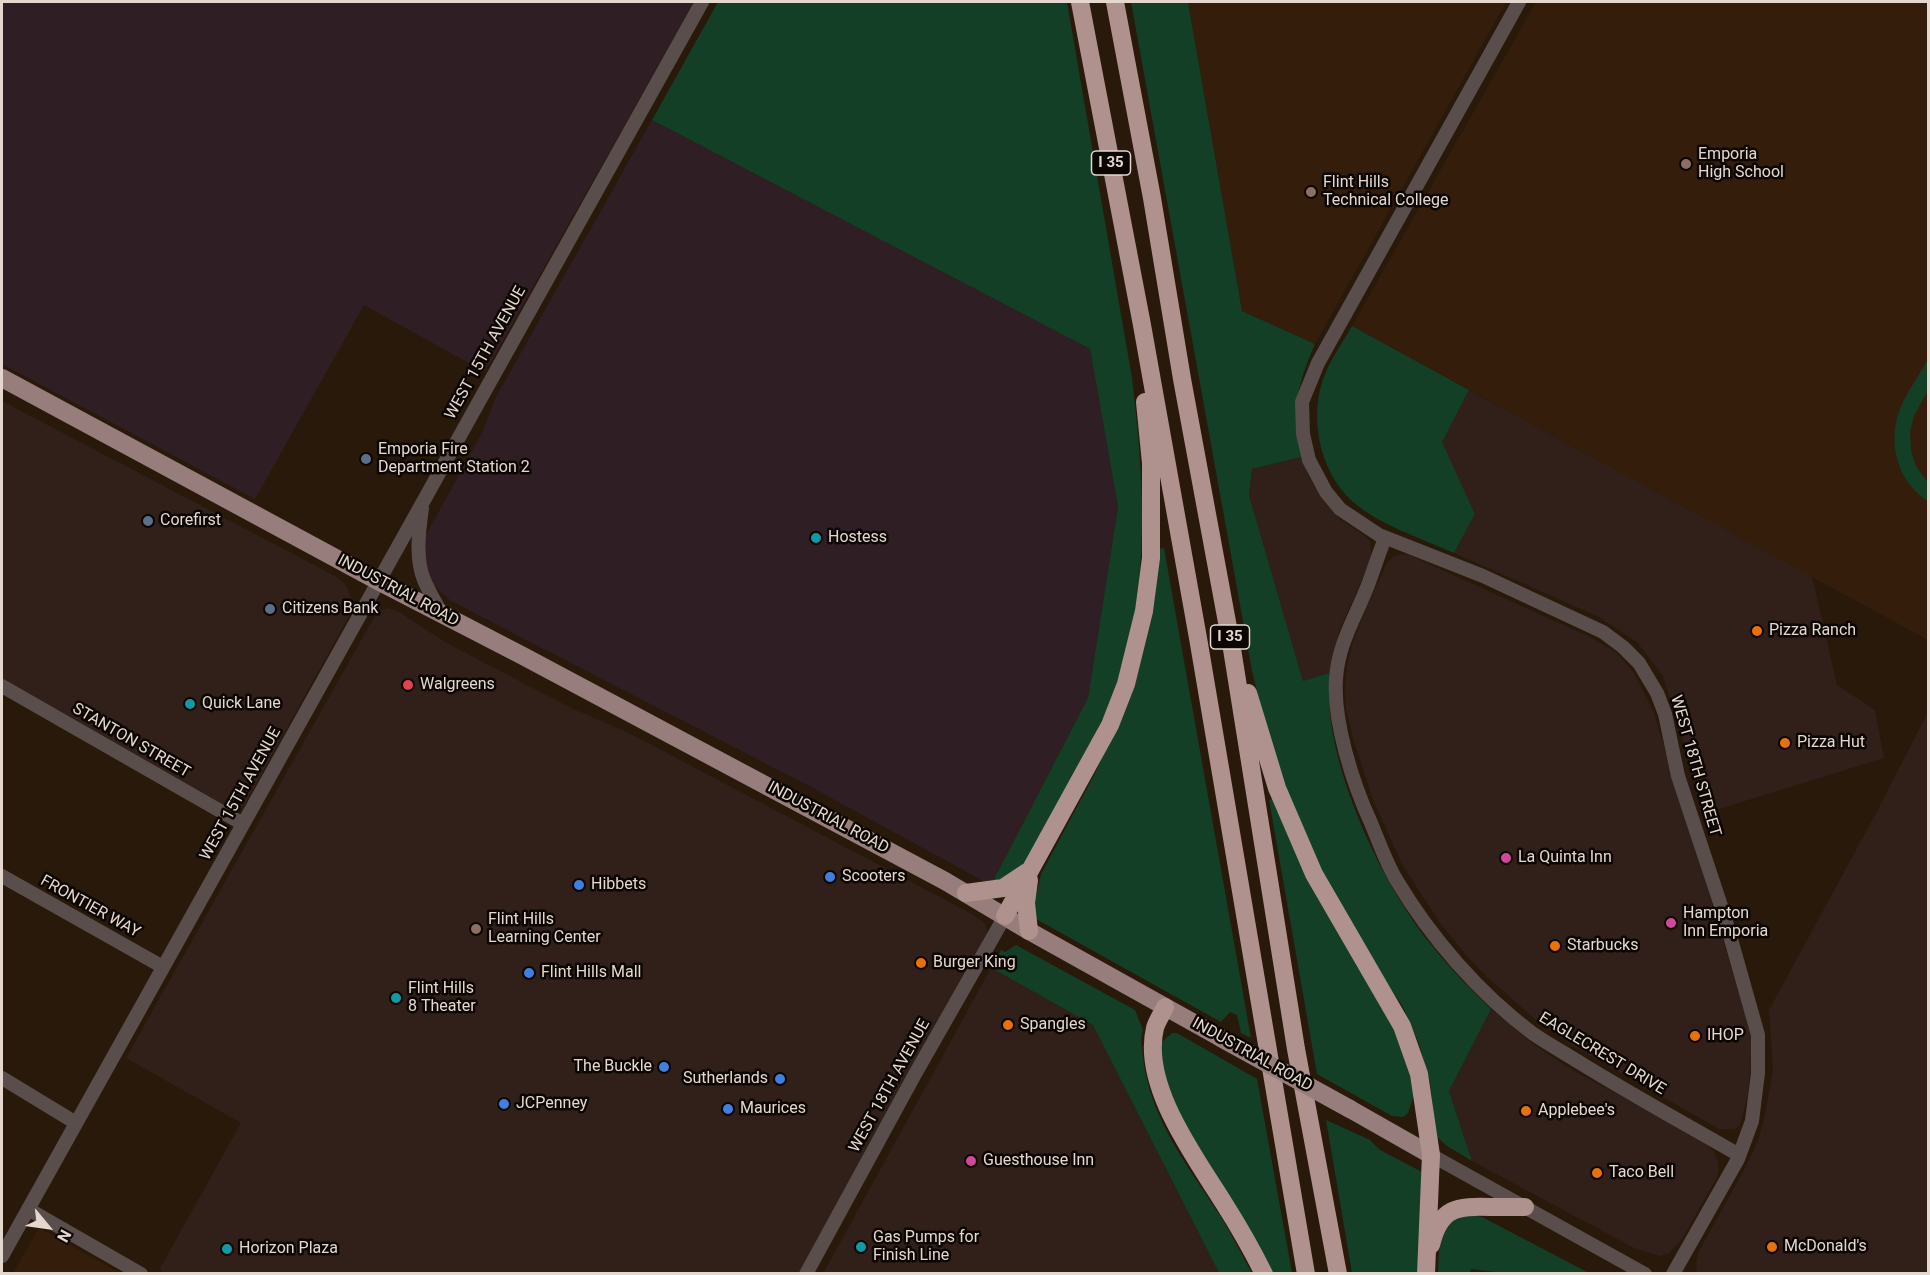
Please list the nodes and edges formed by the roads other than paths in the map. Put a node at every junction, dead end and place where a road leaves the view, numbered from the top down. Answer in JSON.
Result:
{"nodes":[{"id":1,"x":702,"y":2,"type":"edge"},
{"id":2,"x":1080,"y":2,"type":"edge"},
{"id":3,"x":1115,"y":2,"type":"edge"},
{"id":4,"x":1519,"y":2,"type":"edge"},
{"id":5,"x":1142,"y":325,"type":"junction"},
{"id":6,"x":2,"y":378,"type":"edge"},
{"id":7,"x":423,"y":500,"type":"junction"},
{"id":8,"x":1384,"y":538,"type":"junction"},
{"id":9,"x":378,"y":581,"type":"junction"},
{"id":10,"x":442,"y":615,"type":"junction"},
{"id":11,"x":1232,"y":649,"type":"junction"},
{"id":12,"x":2,"y":686,"type":"edge"},
{"id":13,"x":243,"y":824,"type":"junction"},
{"id":14,"x":1031,"y":869,"type":"junction"},
{"id":15,"x":2,"y":876,"type":"edge"},
{"id":16,"x":966,"y":893,"type":"junction"},
{"id":17,"x":1005,"y":916,"type":"junction"},
{"id":18,"x":1029,"y":932,"type":"junction"},
{"id":19,"x":163,"y":967,"type":"junction"},
{"id":20,"x":1165,"y":1007,"type":"junction"},
{"id":21,"x":2,"y":1078,"type":"edge"},
{"id":22,"x":76,"y":1123,"type":"junction"},
{"id":23,"x":1431,"y":1155,"type":"junction"},
{"id":24,"x":1739,"y":1155,"type":"junction"},
{"id":25,"x":1525,"y":1207,"type":"junction"},
{"id":26,"x":28,"y":1209,"type":"junction"},
{"id":27,"x":2,"y":1256,"type":"edge"},
{"id":28,"x":1426,"y":1272,"type":"edge"},
{"id":29,"x":141,"y":1274,"type":"edge"},
{"id":30,"x":806,"y":1274,"type":"edge"},
{"id":31,"x":1264,"y":1274,"type":"edge"},
{"id":32,"x":1306,"y":1274,"type":"edge"},
{"id":33,"x":1338,"y":1274,"type":"edge"},
{"id":34,"x":1645,"y":1274,"type":"edge"},
{"id":35,"x":1673,"y":1274,"type":"edge"}],
"edges":[{"from":1,"to":7,"type":"street","name":"WEST 15TH AVENUE"},
{"from":2,"to":5,"type":"highway","number":"I 35"},
{"from":3,"to":11,"type":"highway","number":"I 35"},
{"from":4,"to":8,"type":"street","name":"WEST 18TH STREET"},
{"from":5,"to":14,"type":"highway"},
{"from":5,"to":32,"type":"highway","number":"I 35"},
{"from":6,"to":9,"type":"main road","name":"INDUSTRIAL ROAD"},
{"from":7,"to":9,"type":"street","name":"WEST 15TH AVENUE"},
{"from":7,"to":10,"type":"street"},
{"from":8,"to":24,"type":"street","name":"WEST 18TH STREET"},
{"from":8,"to":24,"type":"street","name":"EAGLECREST DRIVE"},
{"from":9,"to":10,"type":"main road","name":"INDUSTRIAL ROAD"},
{"from":9,"to":13,"type":"street","name":"WEST 15TH AVENUE"},
{"from":10,"to":16,"type":"main road","name":"INDUSTRIAL ROAD"},
{"from":11,"to":23,"type":"highway"},
{"from":11,"to":33,"type":"highway","number":"I 35"},
{"from":12,"to":13,"type":"street","name":"STANTON STREET"},
{"from":13,"to":19,"type":"street","name":"WEST 15TH AVENUE"},
{"from":14,"to":16,"type":"highway"},
{"from":14,"to":17,"type":"highway"},
{"from":14,"to":18,"type":"highway"},
{"from":15,"to":19,"type":"street","name":"FRONTIER WAY"},
{"from":16,"to":17,"type":"main road","name":"INDUSTRIAL ROAD"},
{"from":17,"to":18,"type":"main road","name":"INDUSTRIAL ROAD"},
{"from":17,"to":30,"type":"street","name":"WEST 18TH AVENUE"},
{"from":18,"to":20,"type":"main road","name":"INDUSTRIAL ROAD"},
{"from":19,"to":22,"type":"street","name":"WEST 15TH AVENUE"},
{"from":20,"to":23,"type":"main road","name":"INDUSTRIAL ROAD","bridge":true},
{"from":20,"to":31,"type":"highway"},
{"from":21,"to":22,"type":"street"},
{"from":22,"to":26,"type":"street","name":"WEST 15TH AVENUE"},
{"from":23,"to":25,"type":"street","name":"INDUSTRIAL ROAD"},
{"from":23,"to":28,"type":"highway"},
{"from":24,"to":35,"type":"street","name":"WEST 18TH STREET"},
{"from":25,"to":28,"type":"highway"},
{"from":25,"to":34,"type":"street","name":"INDUSTRIAL ROAD"},
{"from":26,"to":27,"type":"street","name":"WEST 15TH AVENUE"},
{"from":26,"to":29,"type":"street"}]}
